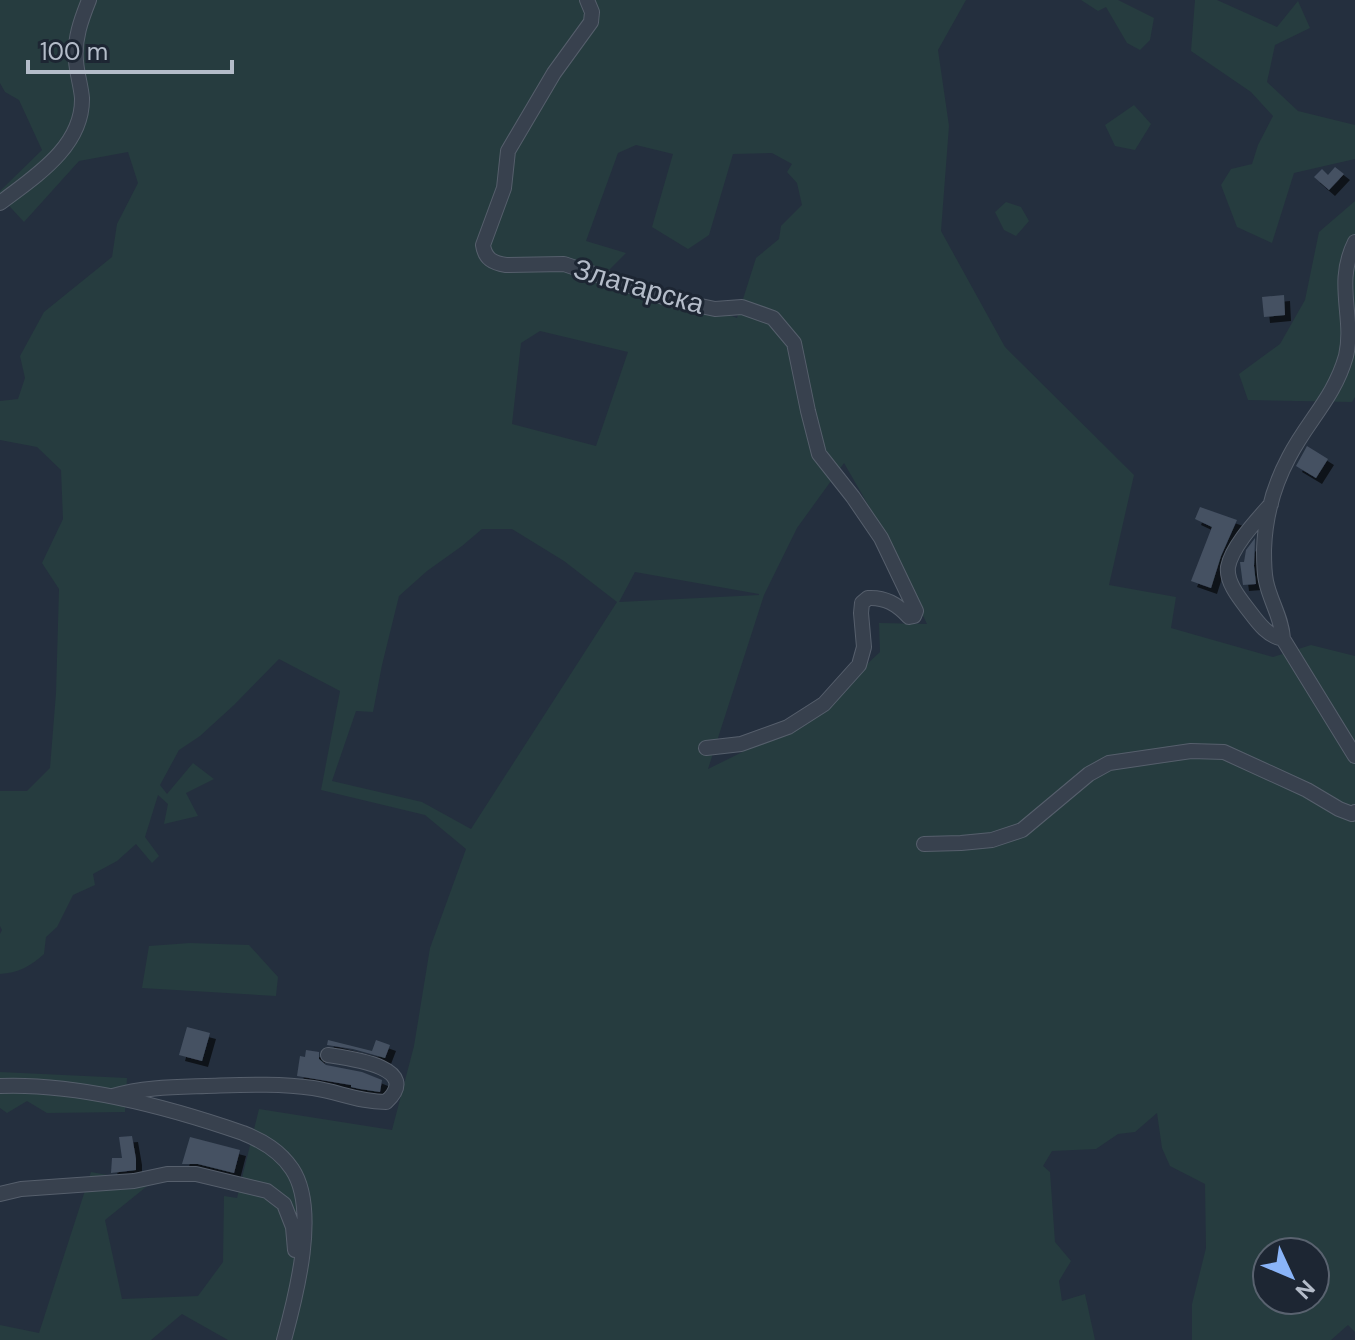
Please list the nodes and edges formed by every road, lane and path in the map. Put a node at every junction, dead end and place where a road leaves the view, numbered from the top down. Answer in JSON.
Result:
{"nodes":[{"id":1,"x":89,"y":0,"type":"edge"},
{"id":2,"x":587,"y":0,"type":"edge"},
{"id":3,"x":0,"y":203,"type":"edge"},
{"id":4,"x":1355,"y":242,"type":"edge"},
{"id":5,"x":1271,"y":504,"type":"junction"},
{"id":6,"x":1283,"y":639,"type":"junction"},
{"id":7,"x":706,"y":748,"type":"dead end"},
{"id":8,"x":1355,"y":756,"type":"edge"},
{"id":9,"x":1355,"y":812,"type":"edge"},
{"id":10,"x":924,"y":844,"type":"dead end"},
{"id":11,"x":328,"y":1055,"type":"dead end"},
{"id":12,"x":0,"y":1086,"type":"edge"},
{"id":13,"x":111,"y":1097,"type":"junction"},
{"id":14,"x":0,"y":1194,"type":"edge"},
{"id":15,"x":298,"y":1282,"type":"junction"},
{"id":16,"x":284,"y":1340,"type":"edge"}],
"edges":[{"from":1,"to":3,"type":"street"},
{"from":2,"to":7,"type":"street","name":"Златарска"},
{"from":4,"to":5,"type":"street"},
{"from":5,"to":6,"type":"street"},
{"from":5,"to":6,"type":"street"},
{"from":6,"to":8,"type":"street"},
{"from":9,"to":10,"type":"street"},
{"from":11,"to":13,"type":"street"},
{"from":12,"to":13,"type":"street"},
{"from":13,"to":15,"type":"street"},
{"from":14,"to":15,"type":"street"},
{"from":15,"to":16,"type":"street"}]}
